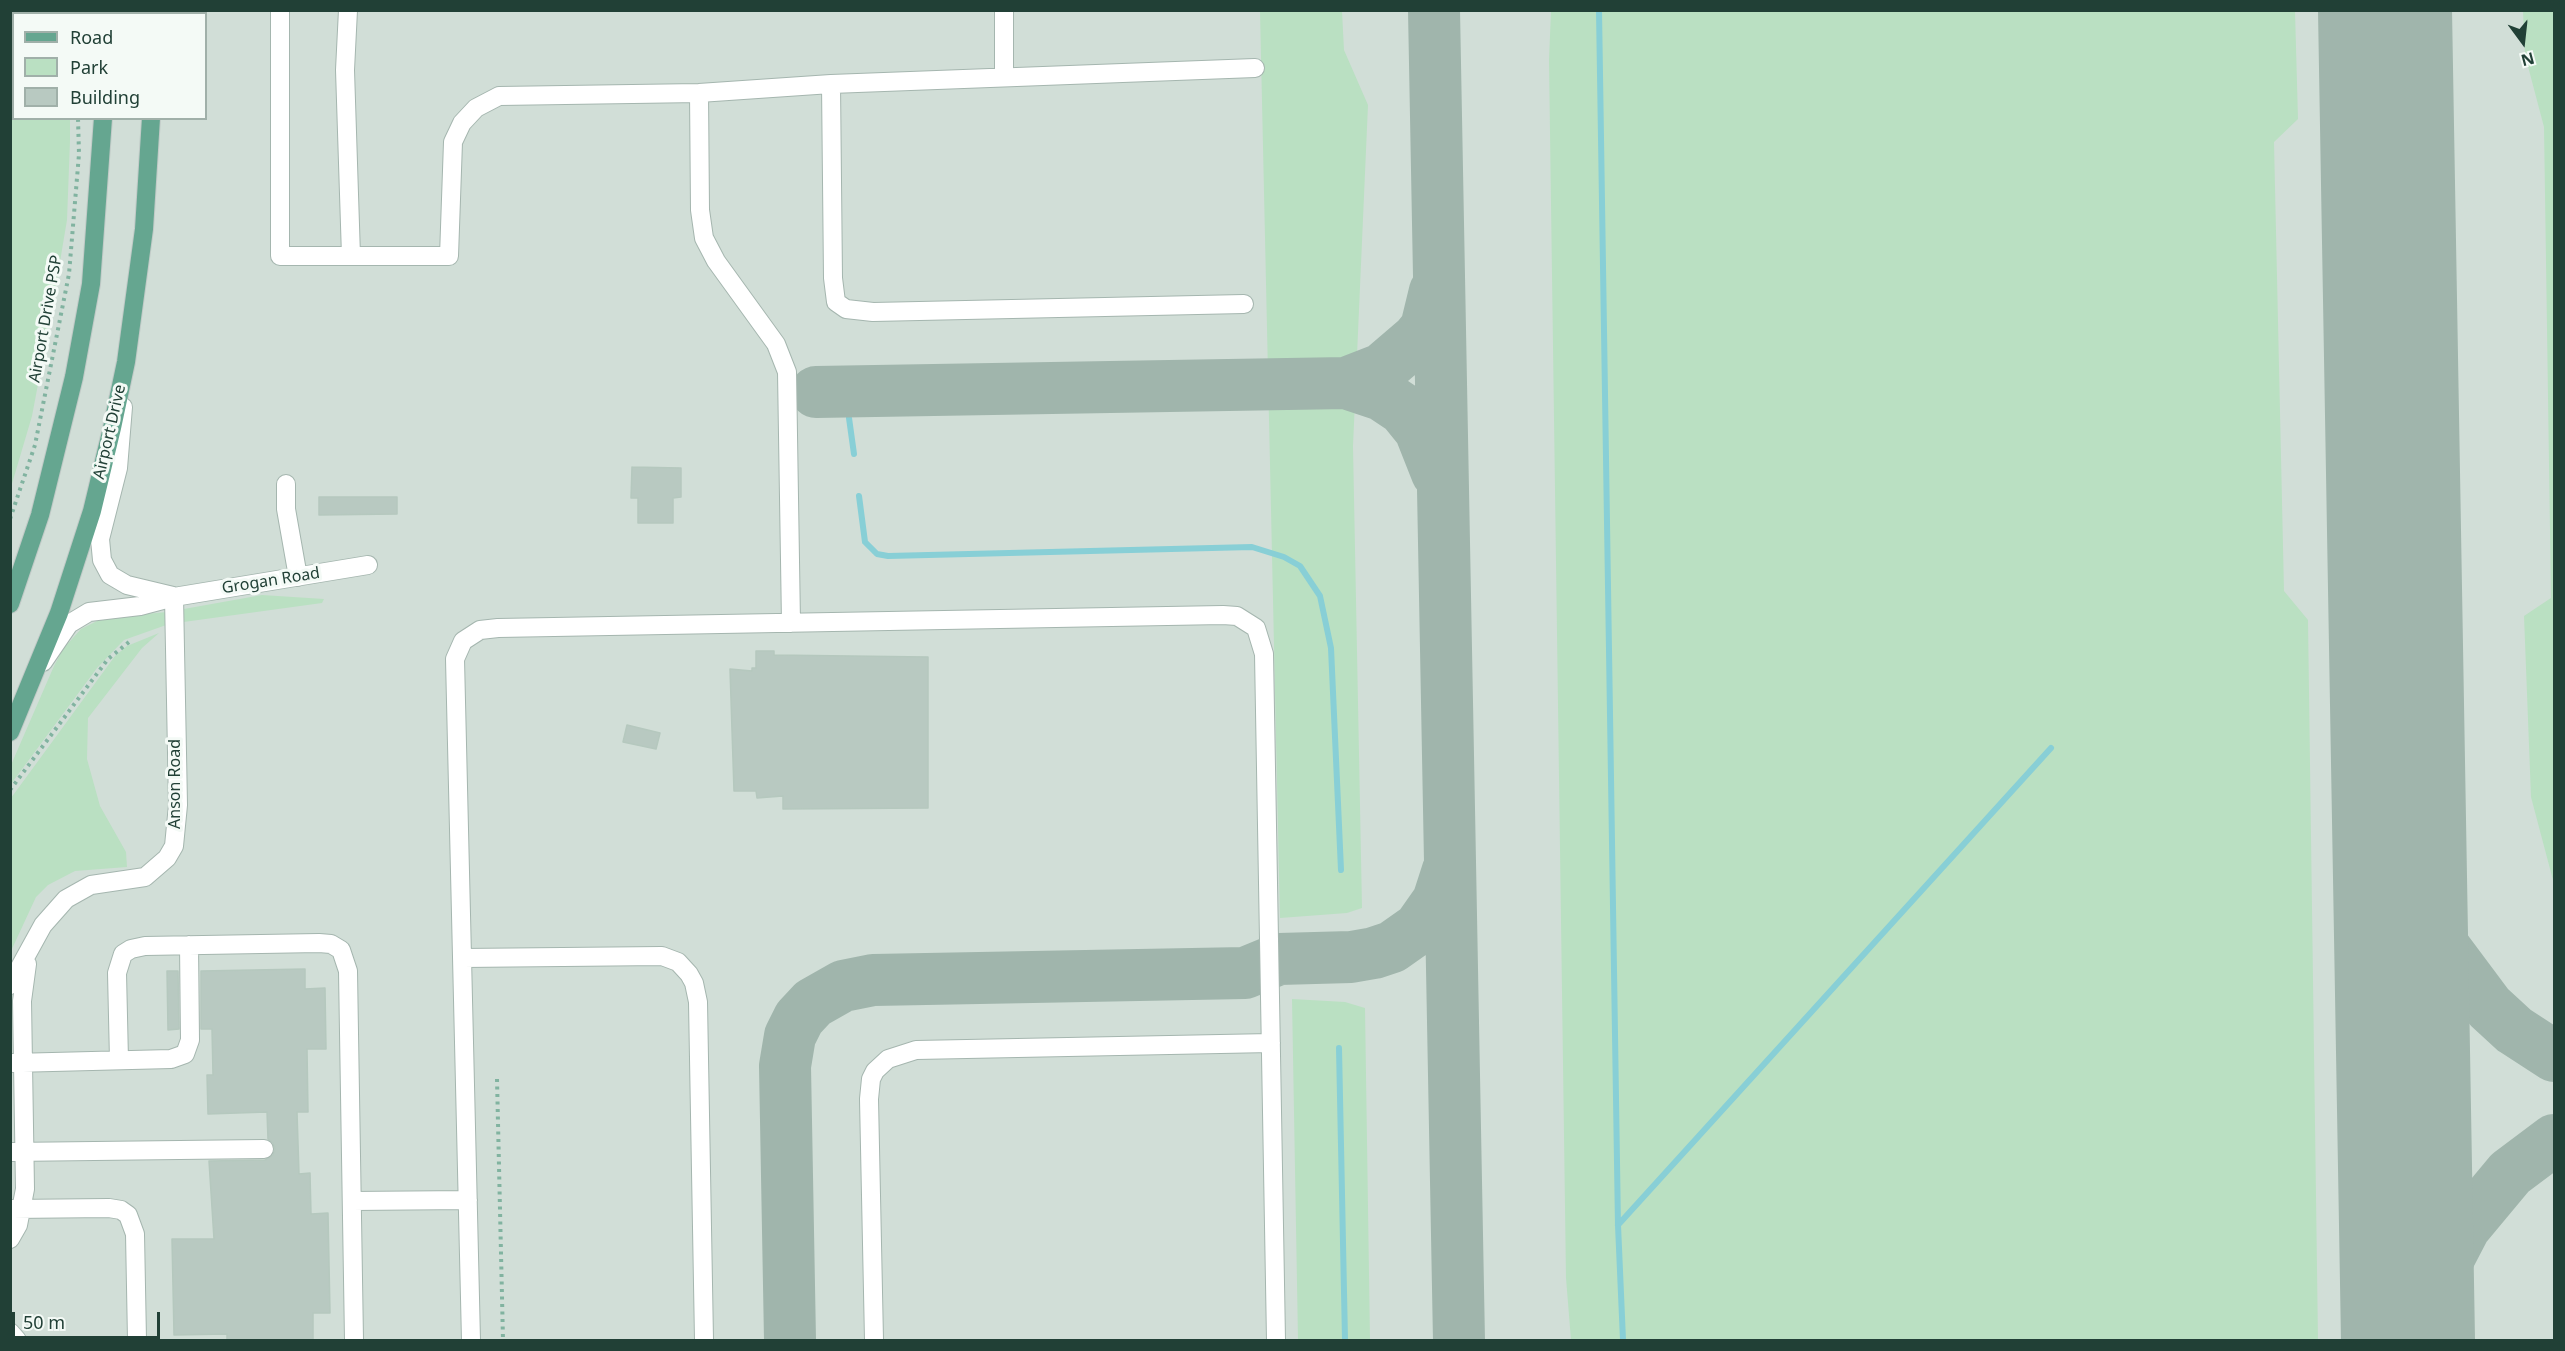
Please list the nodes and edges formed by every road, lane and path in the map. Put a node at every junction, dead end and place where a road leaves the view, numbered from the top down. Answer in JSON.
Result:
{"nodes":[{"id":1,"x":280,"y":10,"type":"edge"},
{"id":2,"x":348,"y":10,"type":"edge"},
{"id":3,"x":1004,"y":10,"type":"edge"},
{"id":4,"x":1255,"y":68,"type":"dead end"},
{"id":5,"x":1004,"y":77,"type":"junction"},
{"id":6,"x":831,"y":84,"type":"junction"},
{"id":7,"x":699,"y":93,"type":"junction"},
{"id":8,"x":78,"y":120,"type":"edge"},
{"id":9,"x":103,"y":120,"type":"edge"},
{"id":10,"x":151,"y":120,"type":"edge"},
{"id":11,"x":351,"y":256,"type":"junction"},
{"id":12,"x":1244,"y":304,"type":"dead end"},
{"id":13,"x":126,"y":362,"type":"junction"},
{"id":14,"x":286,"y":484,"type":"dead end"},
{"id":15,"x":10,"y":519,"type":"edge"},
{"id":16,"x":368,"y":565,"type":"dead end"},
{"id":17,"x":298,"y":577,"type":"junction"},
{"id":18,"x":174,"y":597,"type":"junction"},
{"id":19,"x":10,"y":604,"type":"edge"},
{"id":20,"x":791,"y":623,"type":"junction"},
{"id":21,"x":129,"y":642,"type":"dead end"},
{"id":22,"x":37,"y":670,"type":"junction"},
{"id":23,"x":10,"y":732,"type":"edge"},
{"id":24,"x":10,"y":790,"type":"edge"},
{"id":25,"x":189,"y":945,"type":"junction"},
{"id":26,"x":28,"y":957,"type":"junction"},
{"id":27,"x":464,"y":958,"type":"junction"},
{"id":28,"x":10,"y":985,"type":"edge"},
{"id":29,"x":1271,"y":1043,"type":"junction"},
{"id":30,"x":119,"y":1060,"type":"junction"},
{"id":31,"x":17,"y":1063,"type":"edge"},
{"id":32,"x":498,"y":1079,"type":"dead end"},
{"id":33,"x":264,"y":1149,"type":"dead end"},
{"id":34,"x":17,"y":1152,"type":"edge"},
{"id":35,"x":468,"y":1200,"type":"junction"},
{"id":36,"x":352,"y":1201,"type":"junction"},
{"id":37,"x":17,"y":1209,"type":"edge"},
{"id":38,"x":10,"y":1239,"type":"edge"},
{"id":39,"x":10,"y":1332,"type":"edge"},
{"id":40,"x":17,"y":1341,"type":"edge"},
{"id":41,"x":137,"y":1341,"type":"edge"},
{"id":42,"x":354,"y":1341,"type":"edge"},
{"id":43,"x":471,"y":1341,"type":"edge"},
{"id":44,"x":503,"y":1341,"type":"edge"},
{"id":45,"x":704,"y":1341,"type":"edge"},
{"id":46,"x":874,"y":1341,"type":"edge"},
{"id":47,"x":1276,"y":1341,"type":"edge"}],
"edges":[{"from":1,"to":11,"type":"lane"},
{"from":2,"to":11,"type":"lane"},
{"from":3,"to":5,"type":"lane"},
{"from":4,"to":5,"type":"lane"},
{"from":5,"to":6,"type":"lane"},
{"from":6,"to":7,"type":"lane"},
{"from":6,"to":12,"type":"lane"},
{"from":7,"to":11,"type":"lane"},
{"from":7,"to":20,"type":"lane"},
{"from":8,"to":15,"type":"path","name":"Airport Drive PSP"},
{"from":9,"to":19,"type":"main road"},
{"from":10,"to":13,"type":"main road","name":"Airport Drive"},
{"from":13,"to":18,"type":"lane","name":"Grogan Road"},
{"from":13,"to":22,"type":"main road","name":"Airport Drive"},
{"from":14,"to":17,"type":"lane"},
{"from":16,"to":17,"type":"lane","name":"Grogan Road"},
{"from":17,"to":18,"type":"lane","name":"Grogan Road"},
{"from":18,"to":22,"type":"lane","name":"Grogan Road"},
{"from":18,"to":26,"type":"lane","name":"Anson Road"},
{"from":20,"to":27,"type":"lane"},
{"from":20,"to":29,"type":"lane"},
{"from":21,"to":24,"type":"path"},
{"from":22,"to":23,"type":"main road","name":"Airport Drive"},
{"from":25,"to":30,"type":"lane"},
{"from":25,"to":30,"type":"lane"},
{"from":25,"to":36,"type":"lane"},
{"from":26,"to":28,"type":"lane","name":"Anson Road"},
{"from":26,"to":31,"type":"lane","name":"Anson Road"},
{"from":27,"to":35,"type":"lane"},
{"from":27,"to":45,"type":"lane"},
{"from":29,"to":46,"type":"lane"},
{"from":29,"to":47,"type":"lane"},
{"from":30,"to":31,"type":"lane"},
{"from":31,"to":34,"type":"lane","name":"Anson Road"},
{"from":32,"to":44,"type":"path"},
{"from":33,"to":34,"type":"lane"},
{"from":34,"to":37,"type":"lane","name":"Anson Road"},
{"from":35,"to":36,"type":"lane"},
{"from":35,"to":43,"type":"lane"},
{"from":36,"to":42,"type":"lane"},
{"from":37,"to":38,"type":"lane","name":"Anson Road"},
{"from":37,"to":41,"type":"lane"},
{"from":39,"to":40,"type":"lane"}]}
